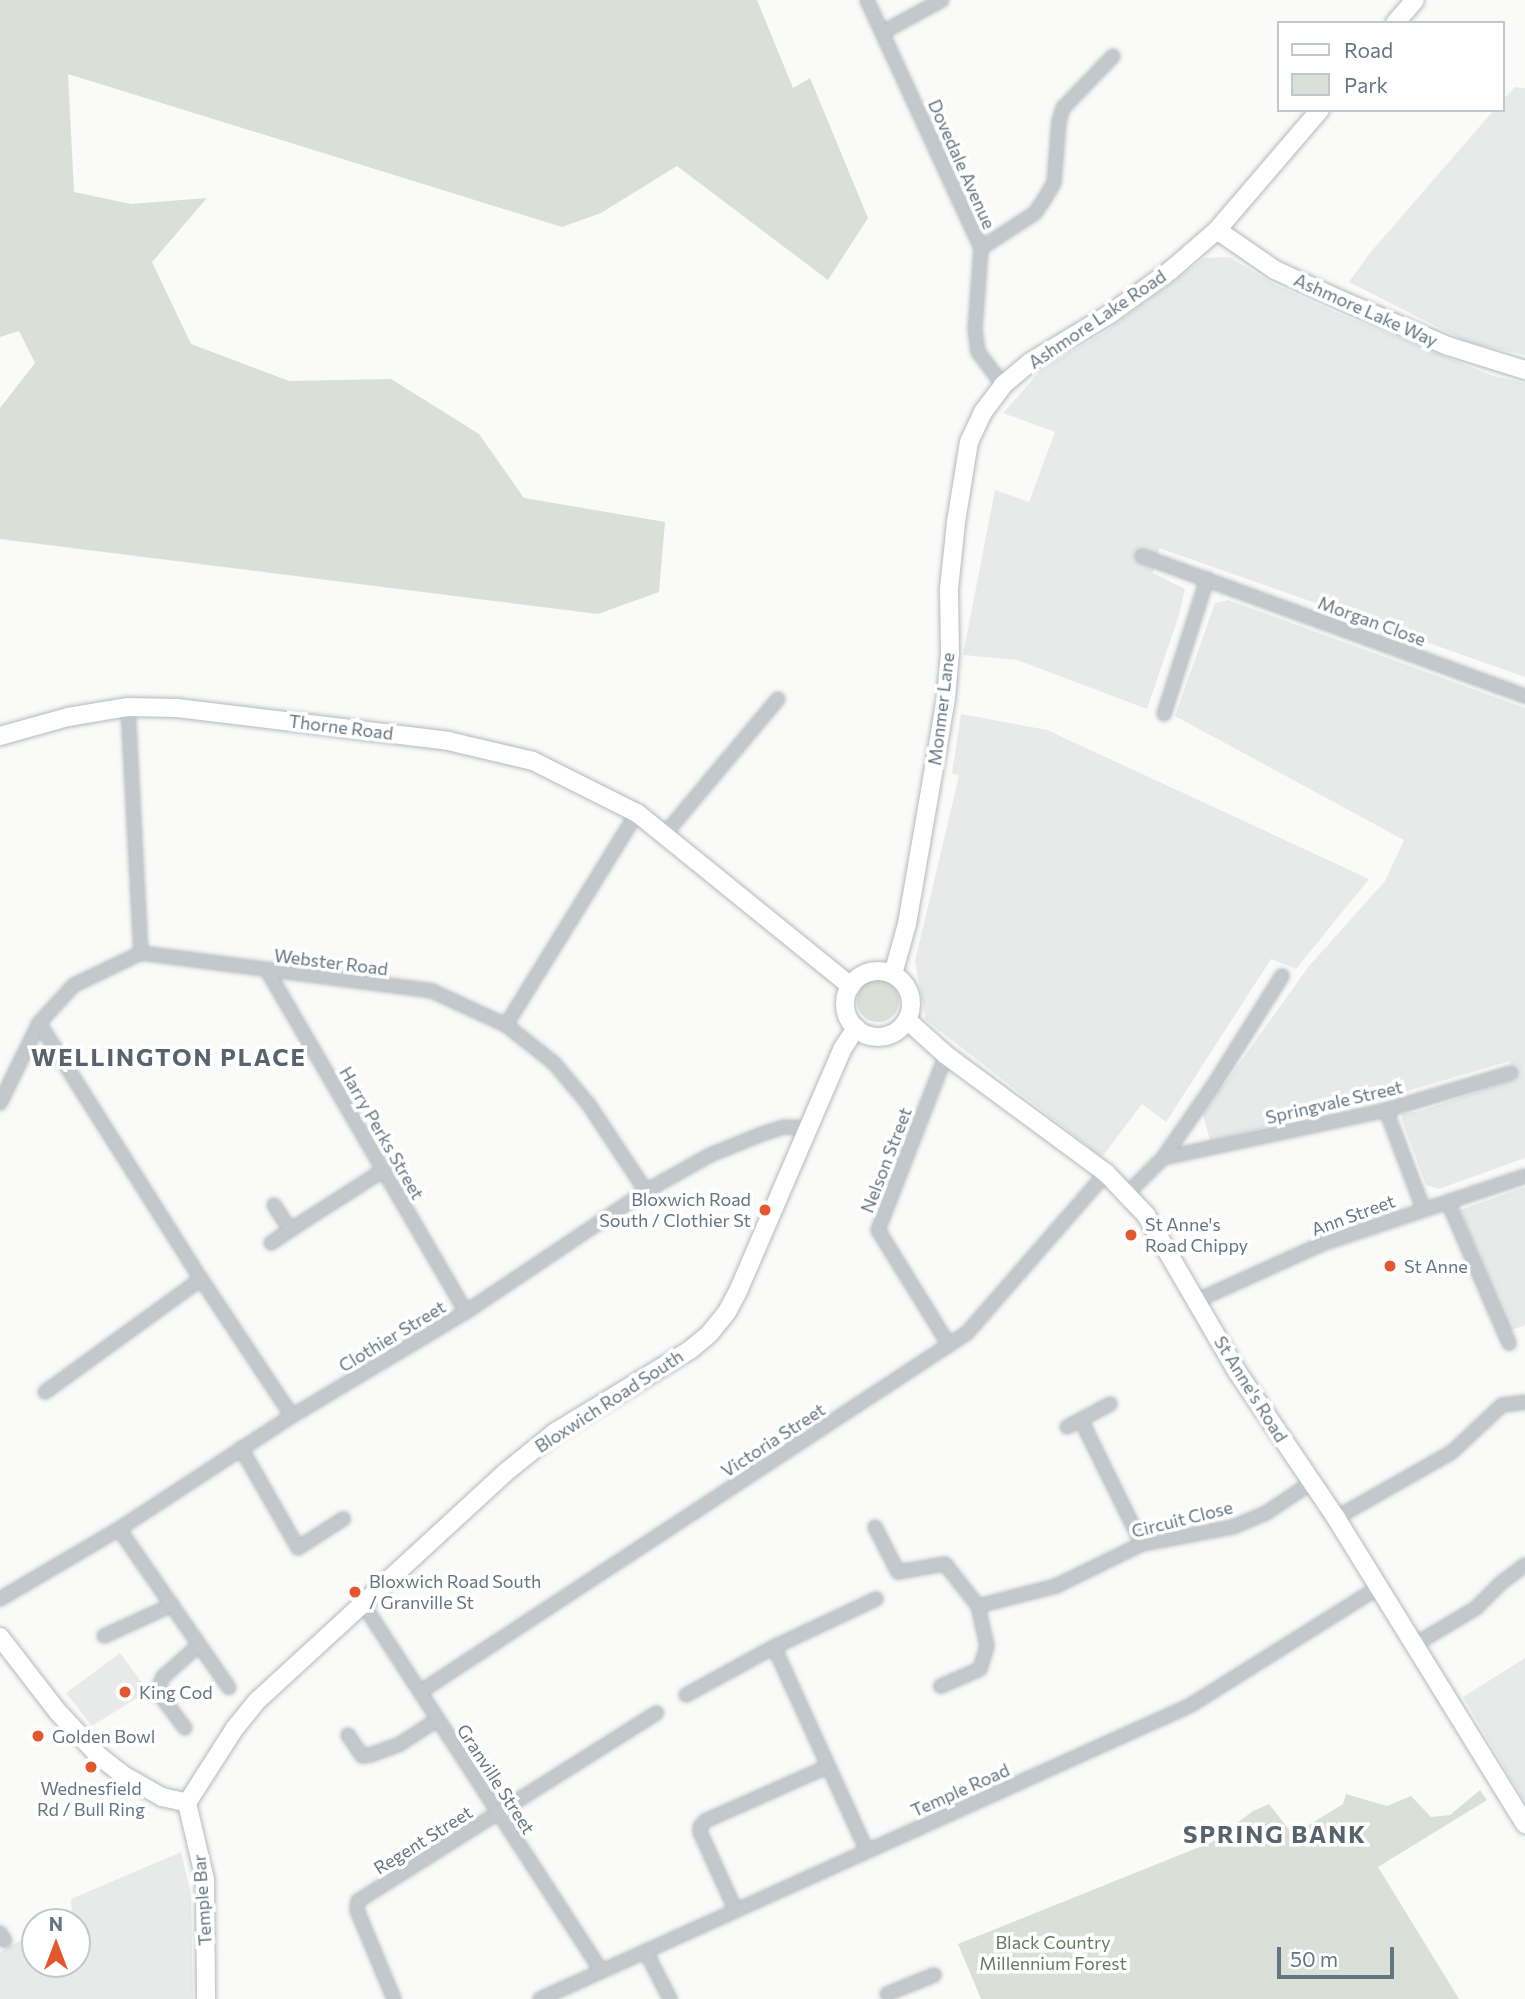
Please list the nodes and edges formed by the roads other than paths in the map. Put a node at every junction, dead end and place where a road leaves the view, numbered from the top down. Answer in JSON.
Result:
{"nodes":[{"id":1,"x":867,"y":0,"type":"edge"},
{"id":2,"x":942,"y":0,"type":"edge"},
{"id":3,"x":1414,"y":0,"type":"edge"},
{"id":4,"x":1397,"y":21,"type":"edge"},
{"id":5,"x":883,"y":32,"type":"junction"},
{"id":6,"x":1113,"y":56,"type":"dead end"},
{"id":7,"x":1318,"y":112,"type":"edge"},
{"id":8,"x":1217,"y":230,"type":"junction"},
{"id":9,"x":981,"y":248,"type":"junction"},
{"id":10,"x":1525,"y":370,"type":"edge"},
{"id":11,"x":1003,"y":385,"type":"junction"},
{"id":12,"x":969,"y":442,"type":"joint"},
{"id":13,"x":1142,"y":556,"type":"dead end"},
{"id":14,"x":1207,"y":579,"type":"junction"},
{"id":15,"x":1525,"y":696,"type":"edge"},
{"id":16,"x":778,"y":699,"type":"dead end"},
{"id":17,"x":128,"y":707,"type":"junction"},
{"id":18,"x":1164,"y":714,"type":"dead end"},
{"id":19,"x":0,"y":736,"type":"edge"},
{"id":20,"x":637,"y":814,"type":"junction"},
{"id":21,"x":664,"y":834,"type":"junction"},
{"id":22,"x":141,"y":953,"type":"junction"},
{"id":23,"x":268,"y":972,"type":"junction"},
{"id":24,"x":893,"y":974,"type":"junction"},
{"id":25,"x":1282,"y":976,"type":"dead end"},
{"id":26,"x":850,"y":986,"type":"junction"},
{"id":27,"x":907,"y":1020,"type":"junction"},
{"id":28,"x":39,"y":1023,"type":"junction"},
{"id":29,"x":506,"y":1025,"type":"junction"},
{"id":30,"x":856,"y":1028,"type":"junction"},
{"id":31,"x":946,"y":1055,"type":"junction"},
{"id":32,"x":1511,"y":1073,"type":"dead end"},
{"id":33,"x":0,"y":1103,"type":"edge"},
{"id":34,"x":1386,"y":1111,"type":"junction"},
{"id":35,"x":809,"y":1128,"type":"junction"},
{"id":36,"x":1163,"y":1158,"type":"junction"},
{"id":37,"x":384,"y":1170,"type":"junction"},
{"id":38,"x":1107,"y":1173,"type":"junction"},
{"id":39,"x":1525,"y":1175,"type":"edge"},
{"id":40,"x":646,"y":1191,"type":"junction"},
{"id":41,"x":1129,"y":1193,"type":"junction"},
{"id":42,"x":1448,"y":1202,"type":"junction"},
{"id":43,"x":274,"y":1205,"type":"dead end"},
{"id":44,"x":1423,"y":1208,"type":"junction"},
{"id":45,"x":290,"y":1230,"type":"junction"},
{"id":46,"x":271,"y":1243,"type":"dead end"},
{"id":47,"x":201,"y":1279,"type":"junction"},
{"id":48,"x":1198,"y":1300,"type":"junction"},
{"id":49,"x":466,"y":1312,"type":"junction"},
{"id":50,"x":1509,"y":1343,"type":"dead end"},
{"id":51,"x":949,"y":1345,"type":"junction"},
{"id":52,"x":46,"y":1392,"type":"dead end"},
{"id":53,"x":1525,"y":1402,"type":"edge"},
{"id":54,"x":1110,"y":1404,"type":"dead end"},
{"id":55,"x":292,"y":1416,"type":"junction"},
{"id":56,"x":1081,"y":1420,"type":"junction"},
{"id":57,"x":1067,"y":1427,"type":"dead end"},
{"id":58,"x":241,"y":1448,"type":"junction"},
{"id":59,"x":1311,"y":1483,"type":"junction"},
{"id":60,"x":1336,"y":1518,"type":"junction"},
{"id":61,"x":343,"y":1519,"type":"dead end"},
{"id":62,"x":875,"y":1527,"type":"dead end"},
{"id":63,"x":119,"y":1529,"type":"junction"},
{"id":64,"x":1142,"y":1544,"type":"junction"},
{"id":65,"x":1525,"y":1565,"type":"edge"},
{"id":66,"x":1379,"y":1587,"type":"junction"},
{"id":67,"x":0,"y":1599,"type":"edge"},
{"id":68,"x":876,"y":1599,"type":"dead end"},
{"id":69,"x":363,"y":1604,"type":"junction"},
{"id":70,"x":172,"y":1605,"type":"junction"},
{"id":71,"x":978,"y":1605,"type":"junction"},
{"id":72,"x":104,"y":1636,"type":"dead end"},
{"id":73,"x":0,"y":1637,"type":"edge"},
{"id":74,"x":200,"y":1645,"type":"junction"},
{"id":75,"x":1414,"y":1645,"type":"junction"},
{"id":76,"x":774,"y":1647,"type":"junction"},
{"id":77,"x":941,"y":1686,"type":"dead end"},
{"id":78,"x":229,"y":1688,"type":"dead end"},
{"id":79,"x":420,"y":1692,"type":"junction"},
{"id":80,"x":686,"y":1695,"type":"dead end"},
{"id":81,"x":657,"y":1713,"type":"dead end"},
{"id":82,"x":437,"y":1720,"type":"junction"},
{"id":83,"x":185,"y":1728,"type":"dead end"},
{"id":84,"x":348,"y":1735,"type":"dead end"},
{"id":85,"x":827,"y":1767,"type":"junction"},
{"id":86,"x":187,"y":1803,"type":"junction"},
{"id":87,"x":498,"y":1814,"type":"junction"},
{"id":88,"x":1525,"y":1824,"type":"edge"},
{"id":89,"x":867,"y":1851,"type":"junction"},
{"id":90,"x":734,"y":1909,"type":"junction"},
{"id":91,"x":646,"y":1952,"type":"junction"},
{"id":92,"x":601,"y":1972,"type":"junction"},
{"id":93,"x":934,"y":1975,"type":"dead end"},
{"id":94,"x":914,"y":1985,"type":"junction"},
{"id":95,"x":887,"y":1994,"type":"dead end"},
{"id":96,"x":206,"y":1999,"type":"edge"},
{"id":97,"x":394,"y":1999,"type":"edge"},
{"id":98,"x":540,"y":1999,"type":"edge"},
{"id":99,"x":670,"y":1999,"type":"edge"},
{"id":100,"x":919,"y":1999,"type":"edge"}],
"edges":[{"from":1,"to":5,"type":"street","name":"Dovedale Avenue"},
{"from":2,"to":5,"type":"street"},
{"from":3,"to":4,"type":"street"},
{"from":5,"to":9,"type":"street","name":"Dovedale Avenue"},
{"from":6,"to":9,"type":"street"},
{"from":7,"to":8,"type":"street","name":"Ashmore Lake Road"},
{"from":8,"to":10,"type":"street","name":"Ashmore Lake Way"},
{"from":8,"to":11,"type":"street","name":"Ashmore Lake Road"},
{"from":9,"to":11,"type":"street","name":"Dovedale Avenue"},
{"from":11,"to":12,"type":"street","name":"Ashmore Lake Road"},
{"from":12,"to":24,"type":"street","name":"Monmer Lane"},
{"from":13,"to":14,"type":"street","name":"Morgan Close"},
{"from":14,"to":15,"type":"street","name":"Morgan Close"},
{"from":14,"to":18,"type":"street"},
{"from":16,"to":21,"type":"street"},
{"from":17,"to":19,"type":"street","name":"Thorne Road"},
{"from":17,"to":20,"type":"street","name":"Thorne Road"},
{"from":17,"to":22,"type":"street"},
{"from":20,"to":21,"type":"street","name":"Thorne Road"},
{"from":20,"to":29,"type":"street"},
{"from":21,"to":26,"type":"street","name":"Thorne Road"},
{"from":22,"to":23,"type":"street","name":"Webster Road"},
{"from":22,"to":28,"type":"street"},
{"from":23,"to":29,"type":"street","name":"Webster Road"},
{"from":23,"to":37,"type":"street","name":"Harry Perks Street"},
{"from":24,"to":26,"type":"street"},
{"from":24,"to":27,"type":"street"},
{"from":25,"to":36,"type":"street"},
{"from":26,"to":30,"type":"street"},
{"from":27,"to":30,"type":"street"},
{"from":27,"to":31,"type":"street","name":"St Anne's Road"},
{"from":28,"to":33,"type":"street"},
{"from":28,"to":47,"type":"street"},
{"from":29,"to":40,"type":"street","name":"Webster Road"},
{"from":30,"to":35,"type":"street","name":"Bloxwich Road South"},
{"from":31,"to":38,"type":"street","name":"St Anne's Road"},
{"from":31,"to":51,"type":"street","name":"Nelson Street"},
{"from":32,"to":34,"type":"street","name":"Springvale Street"},
{"from":34,"to":36,"type":"street","name":"Springvale Street"},
{"from":34,"to":44,"type":"street"},
{"from":35,"to":40,"type":"street","name":"Clothier Street"},
{"from":35,"to":69,"type":"street","name":"Bloxwich Road South"},
{"from":36,"to":41,"type":"street"},
{"from":37,"to":45,"type":"street"},
{"from":37,"to":49,"type":"street","name":"Harry Perks Street"},
{"from":38,"to":41,"type":"street","name":"St Anne's Road"},
{"from":38,"to":51,"type":"street","name":"Victoria Street"},
{"from":39,"to":42,"type":"street","name":"Ann Street"},
{"from":40,"to":49,"type":"street","name":"Clothier Street"},
{"from":41,"to":48,"type":"street","name":"St Anne's Road"},
{"from":42,"to":44,"type":"street","name":"Ann Street"},
{"from":42,"to":50,"type":"street"},
{"from":43,"to":45,"type":"street"},
{"from":44,"to":48,"type":"street","name":"Ann Street"},
{"from":45,"to":46,"type":"street"},
{"from":47,"to":52,"type":"street"},
{"from":47,"to":55,"type":"street"},
{"from":48,"to":59,"type":"street","name":"St Anne's Road"},
{"from":49,"to":55,"type":"street","name":"Clothier Street"},
{"from":51,"to":79,"type":"street","name":"Victoria Street"},
{"from":53,"to":60,"type":"street"},
{"from":54,"to":56,"type":"street"},
{"from":55,"to":58,"type":"street","name":"Clothier Street"},
{"from":56,"to":57,"type":"street"},
{"from":56,"to":64,"type":"street"},
{"from":58,"to":61,"type":"street"},
{"from":58,"to":63,"type":"street","name":"Clothier Street"},
{"from":59,"to":60,"type":"street","name":"St Anne's Road"},
{"from":59,"to":64,"type":"street","name":"Circuit Close"},
{"from":60,"to":66,"type":"street","name":"St Anne's Road"},
{"from":62,"to":71,"type":"street"},
{"from":63,"to":67,"type":"street","name":"Clothier Street"},
{"from":63,"to":70,"type":"street"},
{"from":64,"to":71,"type":"street","name":"Circuit Close"},
{"from":65,"to":75,"type":"street"},
{"from":66,"to":75,"type":"street","name":"St Anne's Road"},
{"from":66,"to":89,"type":"street","name":"Temple Road"},
{"from":68,"to":76,"type":"street"},
{"from":69,"to":79,"type":"street","name":"Granville Street"},
{"from":69,"to":86,"type":"street","name":"Bloxwich Road South"},
{"from":70,"to":72,"type":"street"},
{"from":70,"to":74,"type":"street"},
{"from":71,"to":77,"type":"street"},
{"from":73,"to":86,"type":"street"},
{"from":74,"to":78,"type":"street"},
{"from":74,"to":83,"type":"street"},
{"from":75,"to":88,"type":"street","name":"St Anne's Road"},
{"from":76,"to":80,"type":"street"},
{"from":76,"to":85,"type":"street"},
{"from":79,"to":82,"type":"street","name":"Granville Street"},
{"from":81,"to":87,"type":"street","name":"Regent Street"},
{"from":82,"to":84,"type":"street"},
{"from":82,"to":87,"type":"street","name":"Granville Street"},
{"from":85,"to":89,"type":"street"},
{"from":85,"to":90,"type":"street"},
{"from":86,"to":96,"type":"street","name":"Temple Bar"},
{"from":87,"to":92,"type":"street","name":"Granville Street"},
{"from":87,"to":97,"type":"street","name":"Regent Street"},
{"from":89,"to":90,"type":"street","name":"Temple Road"},
{"from":90,"to":91,"type":"street","name":"Temple Road"},
{"from":91,"to":92,"type":"street","name":"Temple Road"},
{"from":91,"to":99,"type":"street"},
{"from":92,"to":98,"type":"street","name":"Temple Road"},
{"from":93,"to":94,"type":"street"},
{"from":94,"to":95,"type":"street"},
{"from":94,"to":100,"type":"street"}]}
